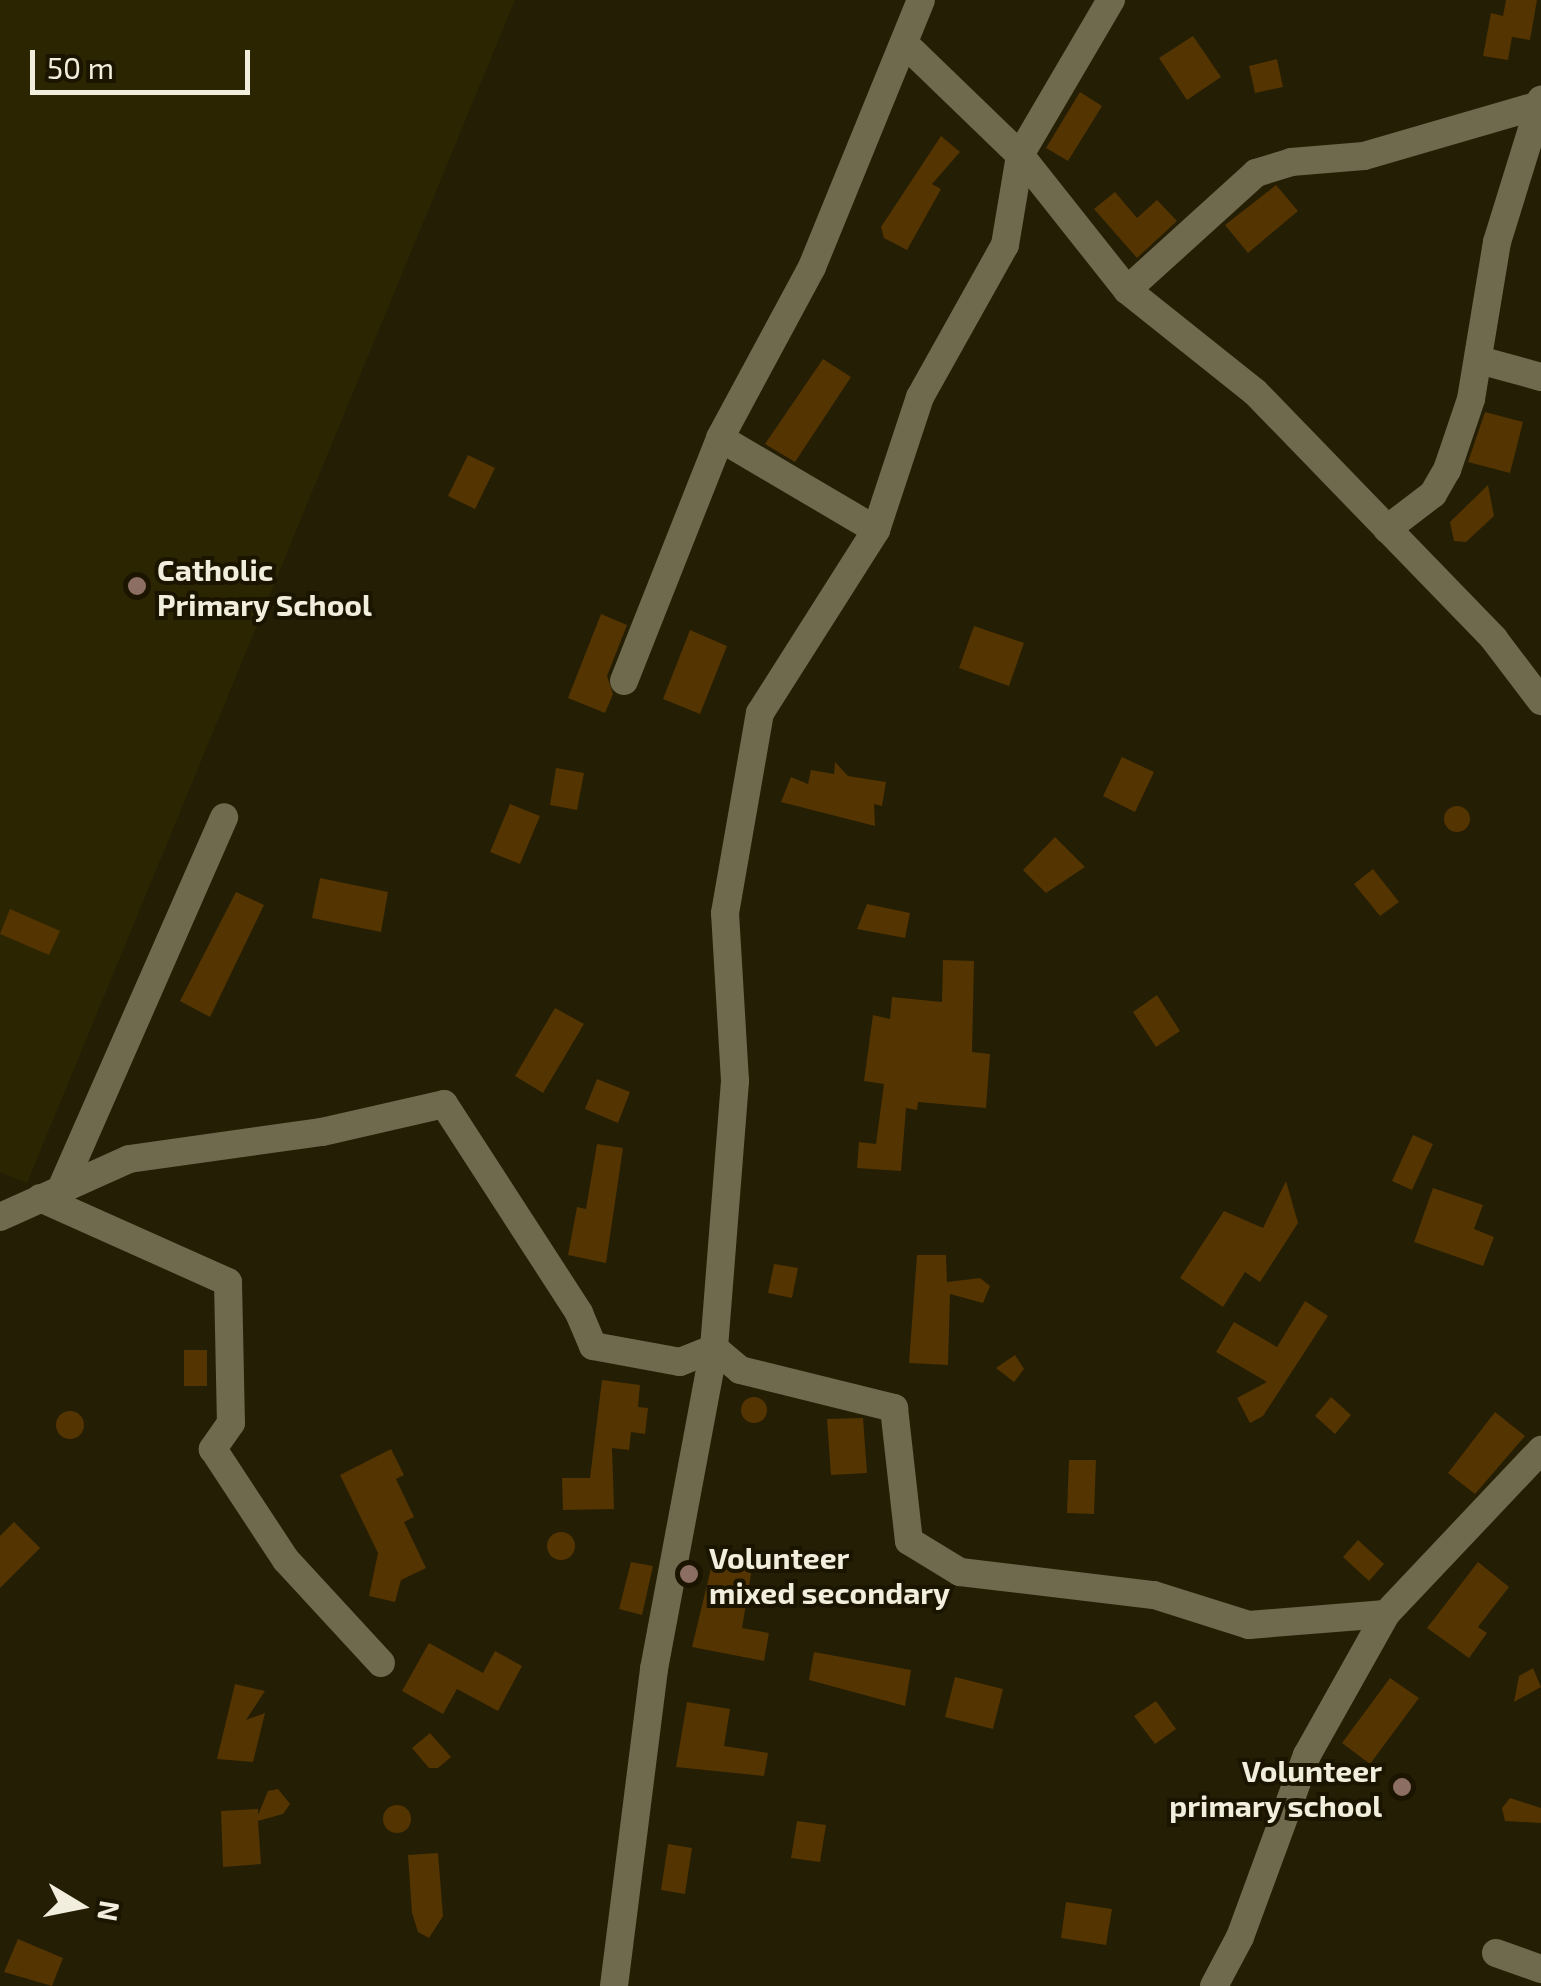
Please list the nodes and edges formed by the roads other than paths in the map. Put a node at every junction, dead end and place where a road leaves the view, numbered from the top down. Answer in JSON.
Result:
{"nodes":[{"id":1,"x":921,"y":0,"type":"edge"},
{"id":2,"x":1111,"y":0,"type":"edge"},
{"id":3,"x":906,"y":45,"type":"junction"},
{"id":4,"x":1540,"y":103,"type":"edge"},
{"id":5,"x":1020,"y":155,"type":"junction"},
{"id":6,"x":1127,"y":290,"type":"junction"},
{"id":7,"x":1479,"y":360,"type":"junction"},
{"id":8,"x":1541,"y":377,"type":"edge"},
{"id":9,"x":720,"y":438,"type":"junction"},
{"id":10,"x":1387,"y":529,"type":"junction"},
{"id":11,"x":876,"y":530,"type":"junction"},
{"id":12,"x":624,"y":681,"type":"dead end"},
{"id":13,"x":1541,"y":700,"type":"edge"},
{"id":14,"x":224,"y":818,"type":"dead end"},
{"id":15,"x":51,"y":1193,"type":"junction"},
{"id":16,"x":0,"y":1217,"type":"edge"},
{"id":17,"x":714,"y":1348,"type":"junction"},
{"id":18,"x":1541,"y":1450,"type":"edge"},
{"id":19,"x":1386,"y":1614,"type":"junction"},
{"id":20,"x":381,"y":1663,"type":"dead end"},
{"id":21,"x":1496,"y":1952,"type":"dead end"},
{"id":22,"x":1541,"y":1969,"type":"edge"},
{"id":23,"x":614,"y":1986,"type":"edge"},
{"id":24,"x":1214,"y":1986,"type":"edge"}],
"edges":[{"from":1,"to":3,"type":"street"},
{"from":2,"to":5,"type":"street"},
{"from":3,"to":5,"type":"street"},
{"from":3,"to":9,"type":"street"},
{"from":4,"to":6,"type":"street"},
{"from":4,"to":7,"type":"street"},
{"from":5,"to":6,"type":"street"},
{"from":5,"to":11,"type":"street"},
{"from":6,"to":10,"type":"street"},
{"from":7,"to":8,"type":"street"},
{"from":7,"to":10,"type":"street"},
{"from":9,"to":11,"type":"street"},
{"from":9,"to":12,"type":"street"},
{"from":10,"to":13,"type":"street"},
{"from":11,"to":17,"type":"street"},
{"from":14,"to":15,"type":"street"},
{"from":15,"to":16,"type":"street"},
{"from":15,"to":17,"type":"street"},
{"from":15,"to":20,"type":"street"},
{"from":17,"to":19,"type":"street"},
{"from":17,"to":23,"type":"street"},
{"from":18,"to":19,"type":"street"},
{"from":19,"to":24,"type":"street"},
{"from":21,"to":22,"type":"street"}]}
